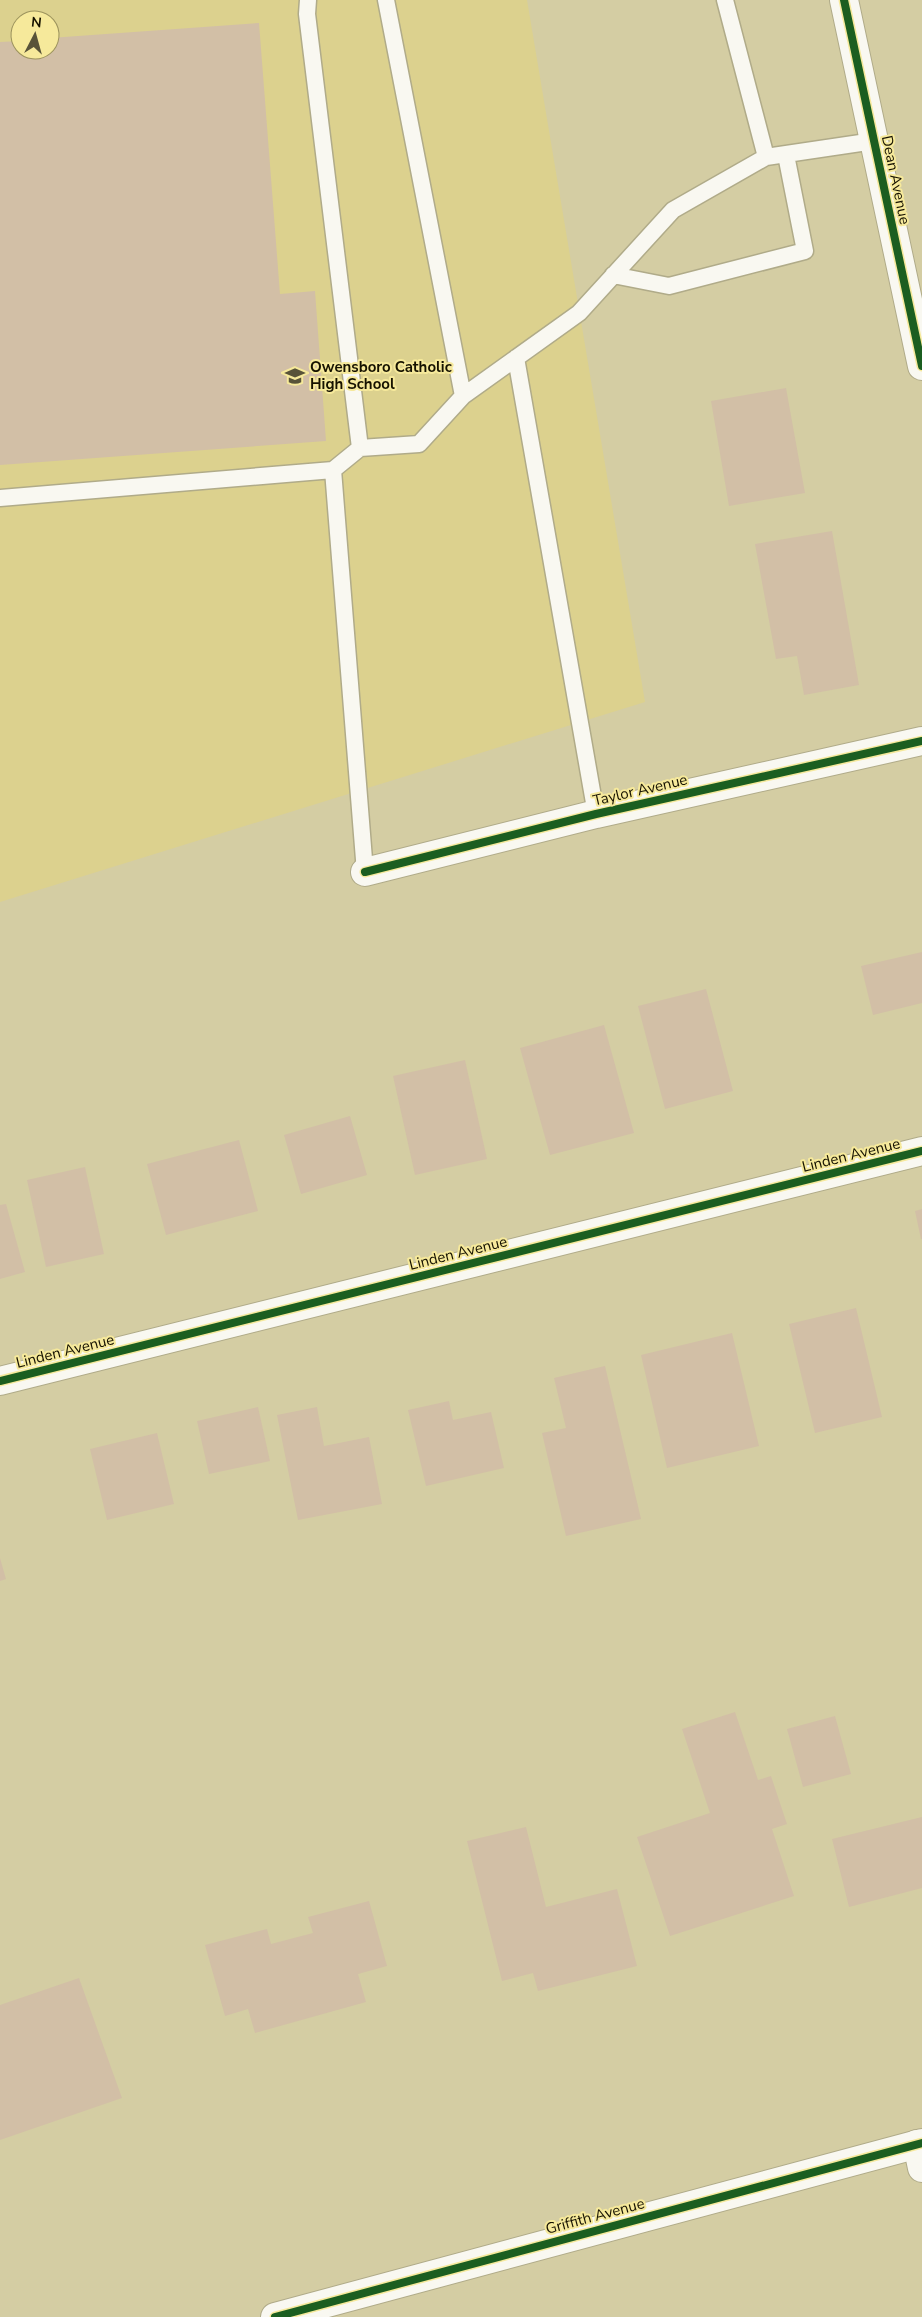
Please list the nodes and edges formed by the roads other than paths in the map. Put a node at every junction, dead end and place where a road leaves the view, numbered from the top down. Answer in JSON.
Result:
{"nodes":[{"id":1,"x":308,"y":0,"type":"edge"},
{"id":2,"x":386,"y":0,"type":"edge"},
{"id":3,"x":724,"y":0,"type":"edge"},
{"id":4,"x":844,"y":0,"type":"edge"},
{"id":5,"x":874,"y":141,"type":"junction"},
{"id":6,"x":786,"y":154,"type":"junction"},
{"id":7,"x":766,"y":157,"type":"junction"},
{"id":8,"x":613,"y":275,"type":"junction"},
{"id":9,"x":516,"y":358,"type":"junction"},
{"id":10,"x":922,"y":366,"type":"edge"},
{"id":11,"x":463,"y":396,"type":"junction"},
{"id":12,"x":360,"y":448,"type":"junction"},
{"id":13,"x":333,"y":470,"type":"junction"},
{"id":14,"x":0,"y":498,"type":"edge"},
{"id":15,"x":922,"y":741,"type":"edge"},
{"id":16,"x":596,"y":814,"type":"junction"},
{"id":17,"x":365,"y":872,"type":"joint"},
{"id":18,"x":922,"y":1152,"type":"edge"},
{"id":19,"x":0,"y":1381,"type":"edge"},
{"id":20,"x":920,"y":2152,"type":"edge"},
{"id":21,"x":275,"y":2317,"type":"edge"}],
"edges":[{"from":1,"to":12,"type":"lane"},
{"from":2,"to":11,"type":"lane"},
{"from":3,"to":7,"type":"lane"},
{"from":4,"to":5,"type":"street","name":"Dean Avenue"},
{"from":5,"to":6,"type":"lane"},
{"from":5,"to":10,"type":"street","name":"Dean Avenue"},
{"from":6,"to":7,"type":"lane"},
{"from":6,"to":8,"type":"lane"},
{"from":7,"to":8,"type":"lane"},
{"from":8,"to":9,"type":"lane"},
{"from":9,"to":11,"type":"lane"},
{"from":9,"to":16,"type":"lane"},
{"from":11,"to":12,"type":"lane"},
{"from":12,"to":13,"type":"lane"},
{"from":13,"to":14,"type":"lane"},
{"from":13,"to":17,"type":"lane"},
{"from":15,"to":16,"type":"street","name":"Taylor Avenue"},
{"from":16,"to":17,"type":"street","name":"Taylor Avenue"},
{"from":18,"to":19,"type":"street","name":"Linden Avenue"},
{"from":20,"to":21,"type":"street","name":"Griffith Avenue"}]}
